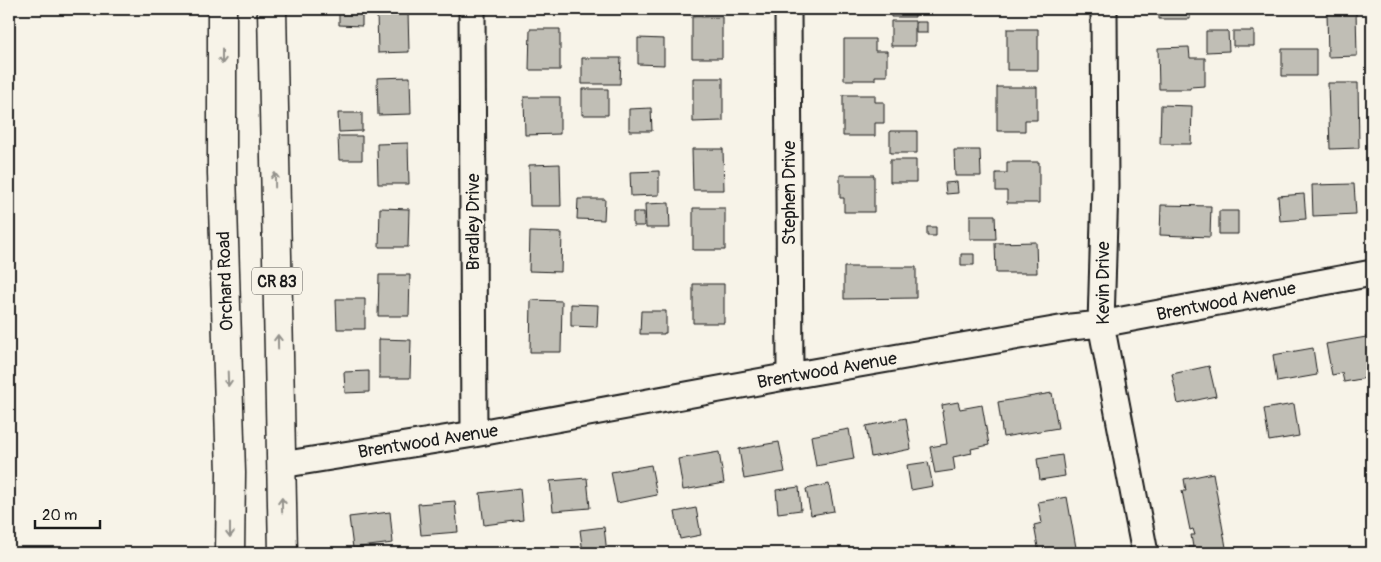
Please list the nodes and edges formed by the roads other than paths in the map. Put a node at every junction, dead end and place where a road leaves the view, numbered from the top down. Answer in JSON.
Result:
{"nodes":[{"id":1,"x":222,"y":9,"type":"edge"},
{"id":2,"x":272,"y":9,"type":"edge"},
{"id":3,"x":472,"y":9,"type":"edge"},
{"id":4,"x":788,"y":9,"type":"edge"},
{"id":5,"x":1104,"y":9,"type":"edge"},
{"id":6,"x":1372,"y":273,"type":"edge"},
{"id":7,"x":1101,"y":324,"type":"junction"},
{"id":8,"x":790,"y":376,"type":"junction"},
{"id":9,"x":474,"y":434,"type":"junction"},
{"id":10,"x":281,"y":465,"type":"junction"},
{"id":11,"x":230,"y":553,"type":"edge"},
{"id":12,"x":283,"y":553,"type":"edge"},
{"id":13,"x":1145,"y":553,"type":"edge"}],
"edges":[{"from":1,"to":11,"type":"main road","name":"Orchard Road","number":"CR 83","one_way":true},
{"from":10,"to":2,"type":"main road","number":"CR 83","one_way":true},
{"from":3,"to":9,"type":"street","name":"Bradley Drive"},
{"from":4,"to":8,"type":"street","name":"Stephen Drive"},
{"from":5,"to":7,"type":"street","name":"Kevin Drive"},
{"from":6,"to":7,"type":"street","name":"Brentwood Avenue"},
{"from":7,"to":8,"type":"street","name":"Brentwood Avenue"},
{"from":7,"to":13,"type":"street","name":"Kevin Drive"},
{"from":8,"to":9,"type":"street","name":"Brentwood Avenue"},
{"from":9,"to":10,"type":"street","name":"Brentwood Avenue"},
{"from":12,"to":10,"type":"main road","number":"CR 83","one_way":true}]}
